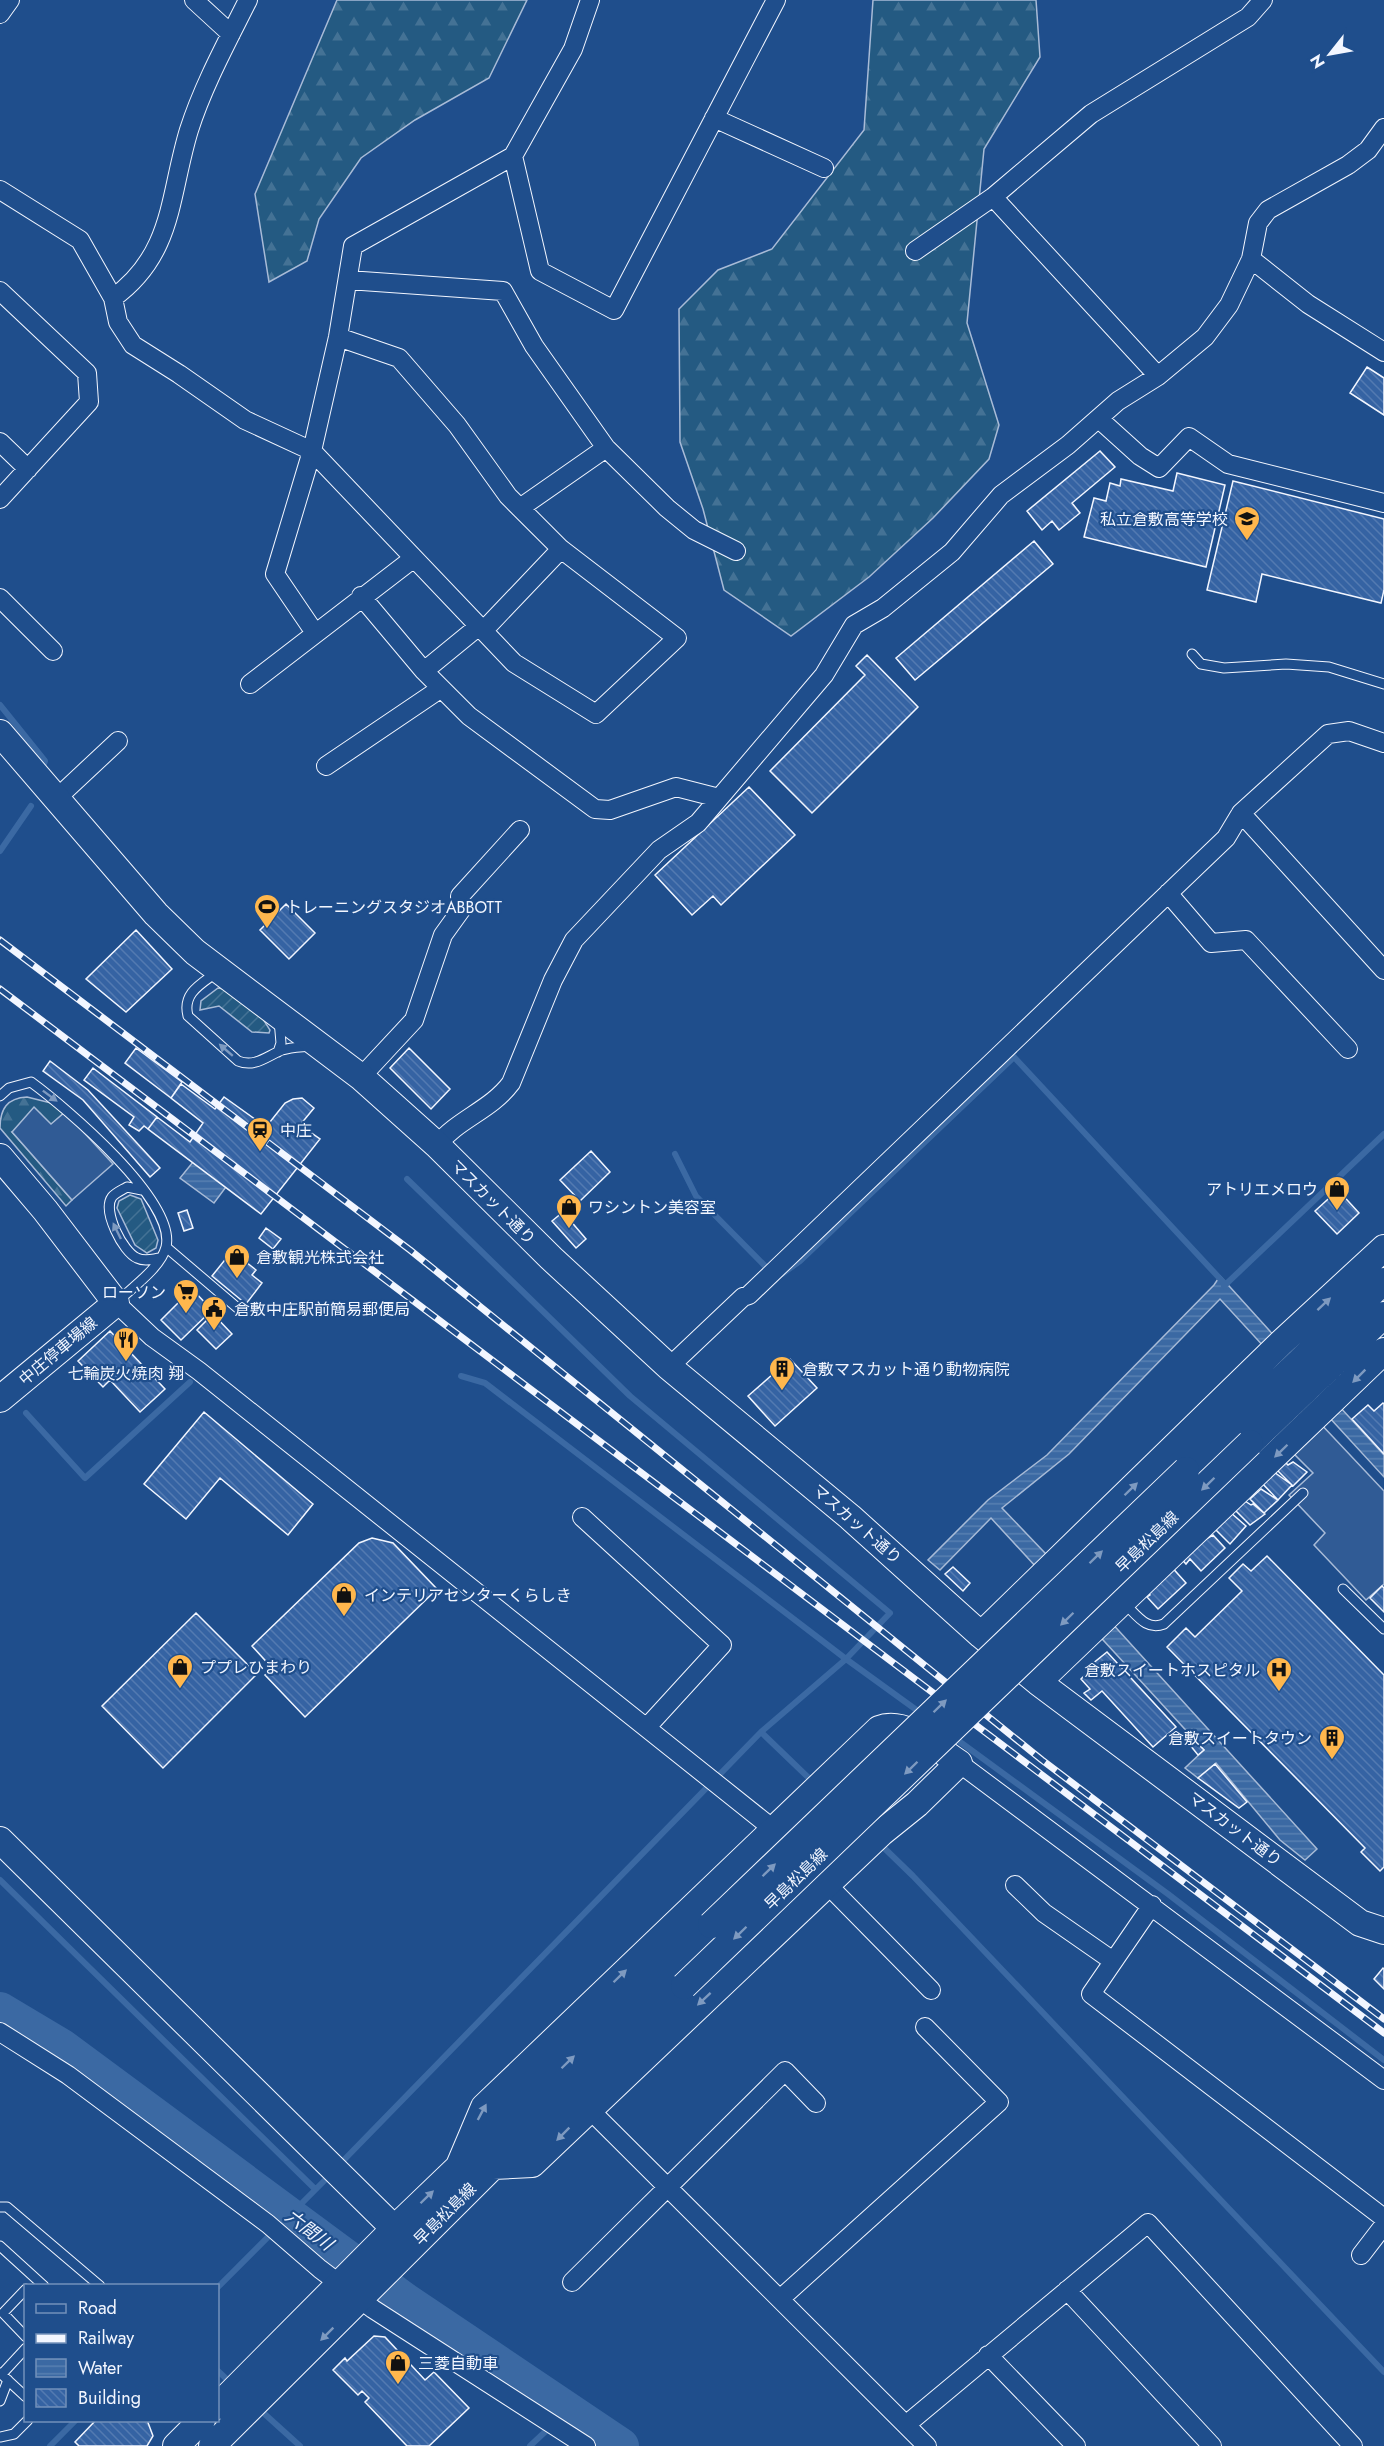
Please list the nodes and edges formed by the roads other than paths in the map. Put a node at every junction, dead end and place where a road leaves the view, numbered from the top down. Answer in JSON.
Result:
{"nodes":[{"id":1,"x":10,"y":0,"type":"edge"},
{"id":2,"x":194,"y":0,"type":"edge"},
{"id":3,"x":248,"y":0,"type":"edge"},
{"id":4,"x":590,"y":0,"type":"edge"},
{"id":5,"x":776,"y":0,"type":"edge"},
{"id":6,"x":1263,"y":0,"type":"edge"},
{"id":7,"x":0,"y":14,"type":"edge"},
{"id":8,"x":231,"y":34,"type":"junction"},
{"id":9,"x":714,"y":118,"type":"junction"},
{"id":10,"x":1384,"y":128,"type":"edge"},
{"id":11,"x":513,"y":156,"type":"junction"},
{"id":12,"x":824,"y":168,"type":"dead end"},
{"id":13,"x":0,"y":190,"type":"edge"},
{"id":14,"x":993,"y":197,"type":"junction"},
{"id":15,"x":915,"y":251,"type":"dead end"},
{"id":16,"x":1251,"y":259,"type":"junction"},
{"id":17,"x":348,"y":280,"type":"junction"},
{"id":18,"x":0,"y":291,"type":"edge"},
{"id":19,"x":113,"y":298,"type":"junction"},
{"id":20,"x":338,"y":337,"type":"junction"},
{"id":21,"x":1384,"y":352,"type":"edge"},
{"id":22,"x":1158,"y":376,"type":"junction"},
{"id":23,"x":1099,"y":419,"type":"junction"},
{"id":24,"x":0,"y":442,"type":"edge"},
{"id":25,"x":606,"y":448,"type":"junction"},
{"id":26,"x":312,"y":451,"type":"junction"},
{"id":27,"x":28,"y":469,"type":"junction"},
{"id":28,"x":0,"y":499,"type":"edge"},
{"id":29,"x":1384,"y":503,"type":"edge"},
{"id":30,"x":520,"y":508,"type":"junction"},
{"id":31,"x":561,"y":549,"type":"junction"},
{"id":32,"x":736,"y":551,"type":"dead end"},
{"id":33,"x":414,"y":558,"type":"junction"},
{"id":34,"x":361,"y":596,"type":"junction"},
{"id":35,"x":0,"y":598,"type":"edge"},
{"id":36,"x":481,"y":629,"type":"junction"},
{"id":37,"x":315,"y":633,"type":"junction"},
{"id":38,"x":53,"y":651,"type":"dead end"},
{"id":39,"x":1192,"y":654,"type":"dead end"},
{"id":40,"x":424,"y":671,"type":"junction"},
{"id":41,"x":250,"y":684,"type":"dead end"},
{"id":42,"x":1384,"y":684,"type":"edge"},
{"id":43,"x":440,"y":689,"type":"junction"},
{"id":44,"x":0,"y":733,"type":"edge"},
{"id":45,"x":118,"y":741,"type":"dead end"},
{"id":46,"x":1384,"y":743,"type":"edge"},
{"id":47,"x":326,"y":766,"type":"dead end"},
{"id":48,"x":719,"y":798,"type":"junction"},
{"id":49,"x":56,"y":799,"type":"junction"},
{"id":50,"x":1241,"y":813,"type":"junction"},
{"id":51,"x":520,"y":830,"type":"dead end"},
{"id":52,"x":1168,"y":893,"type":"junction"},
{"id":53,"x":219,"y":970,"type":"junction"},
{"id":54,"x":1384,"y":970,"type":"edge"},
{"id":55,"x":278,"y":1015,"type":"junction"},
{"id":56,"x":319,"y":1046,"type":"junction"},
{"id":57,"x":1348,"y":1049,"type":"dead end"},
{"id":58,"x":278,"y":1052,"type":"junction"},
{"id":59,"x":361,"y":1077,"type":"junction"},
{"id":60,"x":0,"y":1096,"type":"edge"},
{"id":61,"x":437,"y":1145,"type":"junction"},
{"id":62,"x":0,"y":1157,"type":"edge"},
{"id":63,"x":147,"y":1192,"type":"junction"},
{"id":64,"x":166,"y":1247,"type":"junction"},
{"id":65,"x":1384,"y":1248,"type":"edge"},
{"id":66,"x":160,"y":1258,"type":"junction"},
{"id":67,"x":1384,"y":1281,"type":"edge"},
{"id":68,"x":116,"y":1303,"type":"junction"},
{"id":69,"x":240,"y":1310,"type":"dead end"},
{"id":70,"x":1384,"y":1315,"type":"edge"},
{"id":71,"x":1384,"y":1351,"type":"edge"},
{"id":72,"x":669,"y":1367,"type":"junction"},
{"id":73,"x":0,"y":1399,"type":"edge"},
{"id":74,"x":1303,"y":1493,"type":"dead end"},
{"id":75,"x":582,"y":1517,"type":"dead end"},
{"id":76,"x":1343,"y":1589,"type":"dead end"},
{"id":77,"x":1116,"y":1608,"type":"junction"},
{"id":78,"x":1384,"y":1629,"type":"edge"},
{"id":79,"x":981,"y":1635,"type":"junction"},
{"id":80,"x":1038,"y":1682,"type":"junction"},
{"id":81,"x":647,"y":1727,"type":"junction"},
{"id":82,"x":959,"y":1764,"type":"junction"},
{"id":83,"x":774,"y":1828,"type":"junction"},
{"id":84,"x":0,"y":1840,"type":"edge"},
{"id":85,"x":827,"y":1884,"type":"junction"},
{"id":86,"x":1015,"y":1885,"type":"dead end"},
{"id":87,"x":1152,"y":1905,"type":"junction"},
{"id":88,"x":1384,"y":1931,"type":"edge"},
{"id":89,"x":1113,"y":1961,"type":"junction"},
{"id":90,"x":931,"y":1990,"type":"dead end"},
{"id":91,"x":926,"y":2027,"type":"dead end"},
{"id":92,"x":0,"y":2032,"type":"edge"},
{"id":93,"x":1384,"y":2080,"type":"edge"},
{"id":94,"x":816,"y":2103,"type":"dead end"},
{"id":95,"x":588,"y":2108,"type":"junction"},
{"id":96,"x":459,"y":2166,"type":"junction"},
{"id":97,"x":493,"y":2166,"type":"junction"},
{"id":98,"x":666,"y":2186,"type":"junction"},
{"id":99,"x":0,"y":2207,"type":"edge"},
{"id":100,"x":1384,"y":2218,"type":"edge"},
{"id":101,"x":1384,"y":2225,"type":"edge"},
{"id":102,"x":394,"y":2229,"type":"junction"},
{"id":103,"x":412,"y":2247,"type":"junction"},
{"id":104,"x":2,"y":2253,"type":"edge"},
{"id":105,"x":1360,"y":2255,"type":"dead end"},
{"id":106,"x":343,"y":2280,"type":"junction"},
{"id":107,"x":32,"y":2282,"type":"edge"},
{"id":108,"x":572,"y":2282,"type":"dead end"},
{"id":109,"x":98,"y":2284,"type":"edge"},
{"id":110,"x":1067,"y":2290,"type":"junction"},
{"id":111,"x":24,"y":2291,"type":"edge"},
{"id":112,"x":365,"y":2296,"type":"junction"},
{"id":113,"x":780,"y":2299,"type":"junction"},
{"id":114,"x":24,"y":2335,"type":"edge"},
{"id":115,"x":24,"y":2350,"type":"edge"},
{"id":116,"x":988,"y":2355,"type":"junction"},
{"id":117,"x":3,"y":2376,"type":"edge"},
{"id":118,"x":231,"y":2393,"type":"edge"},
{"id":119,"x":24,"y":2395,"type":"edge"},
{"id":120,"x":0,"y":2401,"type":"edge"},
{"id":121,"x":27,"y":2422,"type":"edge"},
{"id":122,"x":201,"y":2422,"type":"edge"},
{"id":123,"x":907,"y":2424,"type":"junction"},
{"id":124,"x":0,"y":2437,"type":"edge"},
{"id":125,"x":176,"y":2446,"type":"edge"},
{"id":126,"x":212,"y":2446,"type":"edge"},
{"id":127,"x":586,"y":2446,"type":"edge"},
{"id":128,"x":927,"y":2446,"type":"edge"},
{"id":129,"x":1076,"y":2446,"type":"edge"},
{"id":130,"x":1212,"y":2446,"type":"edge"},
{"id":131,"x":1353,"y":2446,"type":"edge"}],
"edges":[{"from":1,"to":7,"type":"street"},
{"from":2,"to":8,"type":"street"},
{"from":3,"to":8,"type":"street"},
{"from":4,"to":11,"type":"street"},
{"from":5,"to":9,"type":"street"},
{"from":6,"to":14,"type":"street"},
{"from":8,"to":19,"type":"street"},
{"from":9,"to":11,"type":"street"},
{"from":9,"to":12,"type":"street"},
{"from":10,"to":16,"type":"street"},
{"from":11,"to":17,"type":"street"},
{"from":13,"to":19,"type":"street"},
{"from":14,"to":15,"type":"street"},
{"from":14,"to":22,"type":"street"},
{"from":16,"to":21,"type":"street"},
{"from":16,"to":22,"type":"street"},
{"from":17,"to":20,"type":"street"},
{"from":17,"to":25,"type":"street"},
{"from":18,"to":27,"type":"street"},
{"from":19,"to":26,"type":"street"},
{"from":20,"to":26,"type":"street"},
{"from":20,"to":30,"type":"street"},
{"from":22,"to":23,"type":"street"},
{"from":23,"to":29,"type":"street"},
{"from":23,"to":48,"type":"street"},
{"from":24,"to":27,"type":"street"},
{"from":25,"to":30,"type":"street"},
{"from":25,"to":32,"type":"street"},
{"from":26,"to":33,"type":"street"},
{"from":26,"to":37,"type":"street"},
{"from":27,"to":28,"type":"street"},
{"from":30,"to":31,"type":"street"},
{"from":31,"to":36,"type":"street"},
{"from":31,"to":36,"type":"street"},
{"from":33,"to":34,"type":"street"},
{"from":33,"to":36,"type":"street"},
{"from":34,"to":37,"type":"street"},
{"from":34,"to":40,"type":"street"},
{"from":35,"to":38,"type":"street"},
{"from":36,"to":40,"type":"street"},
{"from":37,"to":41,"type":"street"},
{"from":39,"to":42,"type":"lane"},
{"from":40,"to":43,"type":"street"},
{"from":43,"to":47,"type":"street"},
{"from":43,"to":48,"type":"street"},
{"from":44,"to":49,"type":"main road","name":"マスカット通り"},
{"from":45,"to":49,"type":"street"},
{"from":46,"to":50,"type":"street"},
{"from":48,"to":61,"type":"street"},
{"from":49,"to":53,"type":"main road","name":"マスカット通り"},
{"from":50,"to":52,"type":"street"},
{"from":50,"to":54,"type":"street"},
{"from":51,"to":59,"type":"street"},
{"from":52,"to":57,"type":"street"},
{"from":52,"to":72,"type":"street"},
{"from":53,"to":55,"type":"main road","name":"マスカット通り"},
{"from":58,"to":53,"type":"lane","one_way":true},
{"from":55,"to":56,"type":"main road","name":"マスカット通り"},
{"from":55,"to":58,"type":"lane"},
{"from":56,"to":58,"type":"lane"},
{"from":56,"to":59,"type":"main road","name":"マスカット通り"},
{"from":59,"to":61,"type":"main road","name":"マスカット通り"},
{"from":60,"to":63,"type":"lane","one_way":true},
{"from":61,"to":72,"type":"main road","name":"マスカット通り"},
{"from":62,"to":68,"type":"main road"},
{"from":63,"to":64,"type":"lane"},
{"from":66,"to":63,"type":"lane","one_way":true},
{"from":64,"to":66,"type":"lane"},
{"from":64,"to":69,"type":"lane"},
{"from":79,"to":65,"type":"main road","one_way":true},
{"from":66,"to":68,"type":"lane"},
{"from":96,"to":67,"type":"main road","name":"早島松島線","one_way":true,"bridge":true},
{"from":68,"to":73,"type":"main road","name":"中庄停車場線"},
{"from":68,"to":81,"type":"street"},
{"from":70,"to":97,"type":"main road","name":"早島松島線","one_way":true,"bridge":true},
{"from":71,"to":77,"type":"main road","one_way":true},
{"from":72,"to":79,"type":"main road","name":"マスカット通り"},
{"from":74,"to":77,"type":"lane"},
{"from":75,"to":81,"type":"street"},
{"from":76,"to":78,"type":"lane"},
{"from":77,"to":80,"type":"main road"},
{"from":79,"to":80,"type":"main road","name":"マスカット通り"},
{"from":80,"to":88,"type":"main road","name":"マスカット通り"},
{"from":81,"to":83,"type":"street"},
{"from":82,"to":83,"type":"main road"},
{"from":82,"to":85,"type":"main road"},
{"from":82,"to":87,"type":"street"},
{"from":83,"to":85,"type":"street"},
{"from":96,"to":83,"type":"main road","one_way":true},
{"from":84,"to":102,"type":"main road"},
{"from":85,"to":90,"type":"street"},
{"from":85,"to":95,"type":"main road","one_way":true},
{"from":86,"to":89,"type":"street"},
{"from":87,"to":89,"type":"street"},
{"from":87,"to":93,"type":"street"},
{"from":89,"to":100,"type":"street"},
{"from":91,"to":113,"type":"street"},
{"from":92,"to":106,"type":"street"},
{"from":94,"to":98,"type":"street"},
{"from":95,"to":97,"type":"main road","one_way":true},
{"from":95,"to":98,"type":"street"},
{"from":102,"to":96,"type":"main road","name":"早島松島線","one_way":true},
{"from":97,"to":103,"type":"main road","name":"早島松島線"},
{"from":98,"to":108,"type":"street"},
{"from":98,"to":113,"type":"street"},
{"from":99,"to":109,"type":"lane"},
{"from":101,"to":105,"type":"street"},
{"from":102,"to":103,"type":"main road"},
{"from":102,"to":106,"type":"main road","name":"早島松島線"},
{"from":103,"to":112,"type":"main road","name":"早島松島線"},
{"from":104,"to":107,"type":"lane"},
{"from":106,"to":112,"type":"street"},
{"from":106,"to":118,"type":"main road","name":"早島松島線"},
{"from":110,"to":116,"type":"street"},
{"from":110,"to":130,"type":"street"},
{"from":110,"to":131,"type":"street"},
{"from":111,"to":114,"type":"lane"},
{"from":112,"to":126,"type":"main road","name":"早島松島線","one_way":true},
{"from":112,"to":127,"type":"street"},
{"from":113,"to":123,"type":"street"},
{"from":115,"to":117,"type":"lane"},
{"from":116,"to":123,"type":"street"},
{"from":116,"to":129,"type":"street"},
{"from":117,"to":119,"type":"lane"},
{"from":117,"to":120,"type":"lane"},
{"from":121,"to":124,"type":"lane"},
{"from":122,"to":125,"type":"main road"},
{"from":123,"to":128,"type":"street"}]}
